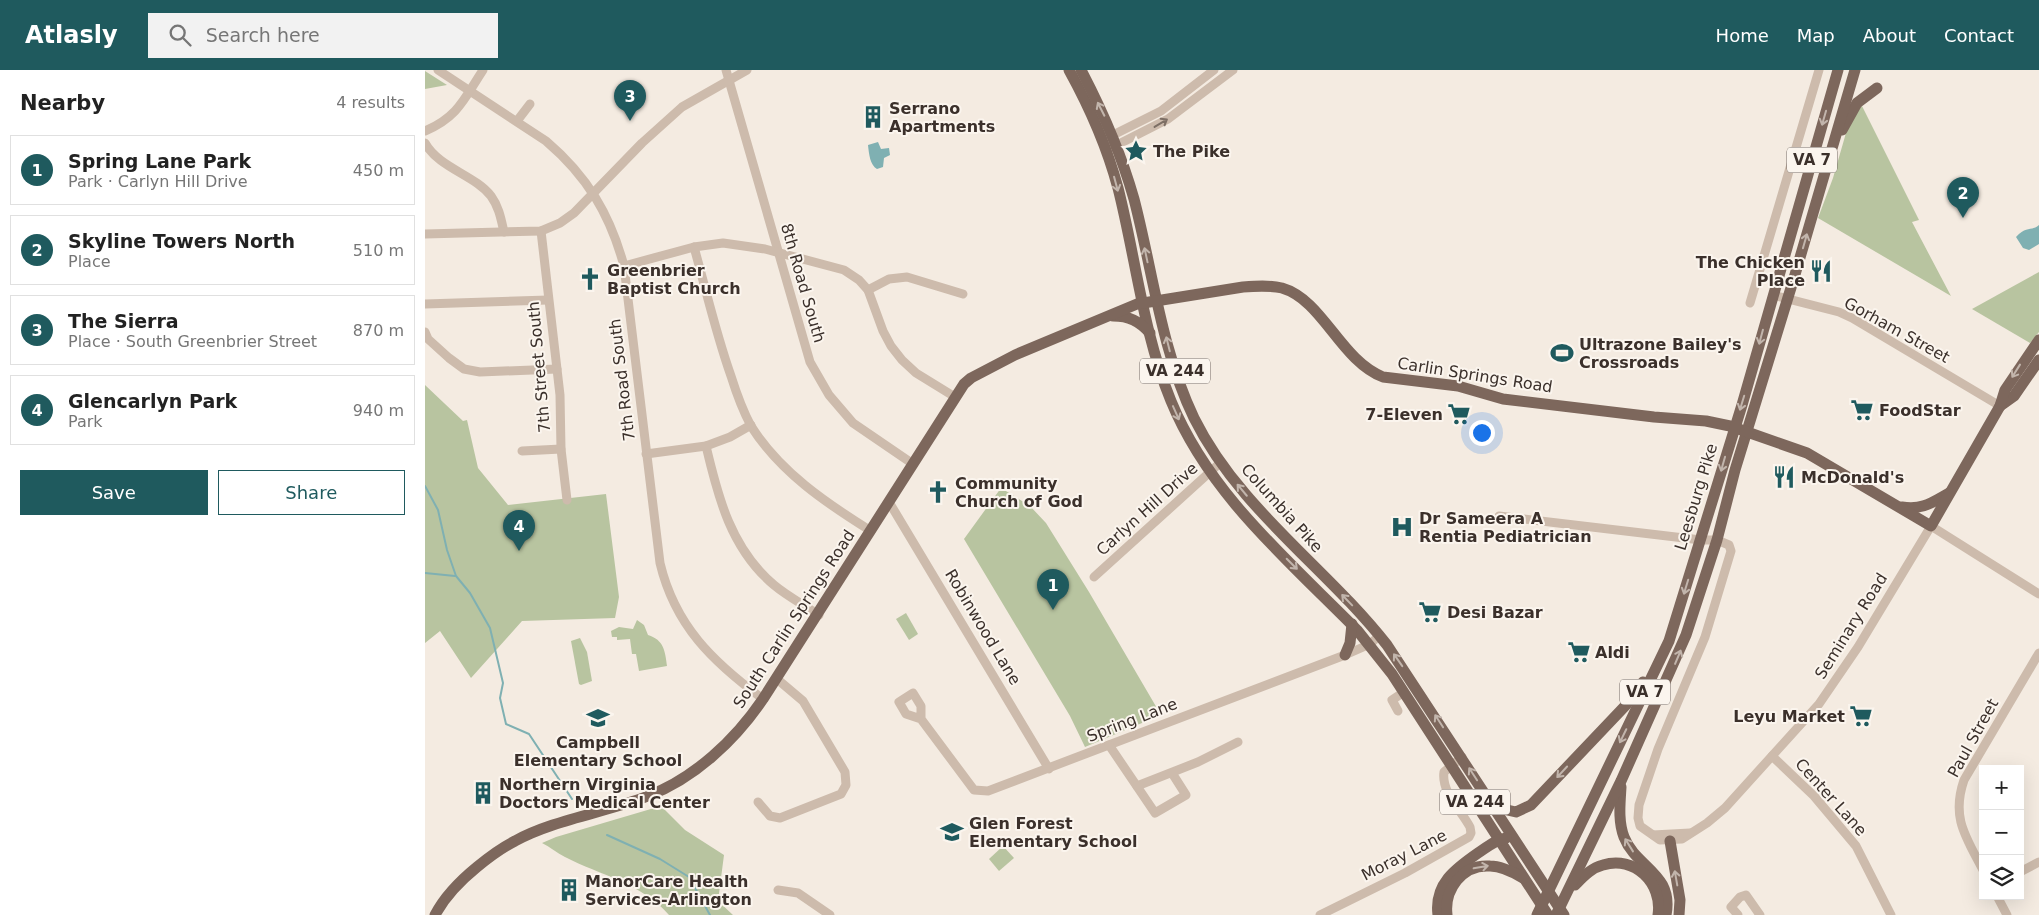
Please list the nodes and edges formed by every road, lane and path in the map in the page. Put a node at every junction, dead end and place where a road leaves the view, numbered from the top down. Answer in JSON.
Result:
{"nodes":[{"id":1,"x":438,"y":70,"type":"edge"},
{"id":2,"x":483,"y":70,"type":"edge"},
{"id":3,"x":726,"y":70,"type":"edge"},
{"id":4,"x":747,"y":70,"type":"edge"},
{"id":5,"x":1069,"y":70,"type":"edge"},
{"id":6,"x":1081,"y":70,"type":"edge"},
{"id":7,"x":1213,"y":70,"type":"edge"},
{"id":8,"x":1233,"y":70,"type":"edge"},
{"id":9,"x":1819,"y":70,"type":"edge"},
{"id":10,"x":1839,"y":70,"type":"edge"},
{"id":11,"x":1855,"y":70,"type":"edge"},
{"id":12,"x":729,"y":80,"type":"junction"},
{"id":13,"x":1877,"y":88,"type":"dead end"},
{"id":14,"x":469,"y":90,"type":"junction"},
{"id":15,"x":530,"y":104,"type":"dead end"},
{"id":16,"x":517,"y":121,"type":"junction"},
{"id":17,"x":425,"y":131,"type":"edge"},
{"id":18,"x":1115,"y":140,"type":"junction"},
{"id":19,"x":425,"y":143,"type":"edge"},
{"id":20,"x":1104,"y":145,"type":"junction"},
{"id":21,"x":1831,"y":152,"type":"junction"},
{"id":22,"x":593,"y":193,"type":"junction"},
{"id":23,"x":541,"y":231,"type":"junction"},
{"id":24,"x":504,"y":232,"type":"junction"},
{"id":25,"x":425,"y":234,"type":"edge"},
{"id":26,"x":695,"y":247,"type":"junction"},
{"id":27,"x":777,"y":253,"type":"junction"},
{"id":28,"x":623,"y":266,"type":"junction"},
{"id":29,"x":868,"y":290,"type":"junction"},
{"id":30,"x":963,"y":294,"type":"dead end"},
{"id":31,"x":1773,"y":295,"type":"junction"},
{"id":32,"x":1788,"y":299,"type":"junction"},
{"id":33,"x":548,"y":300,"type":"junction"},
{"id":34,"x":1157,"y":300,"type":"junction"},
{"id":35,"x":1143,"y":302,"type":"junction"},
{"id":36,"x":1750,"y":303,"type":"dead end"},
{"id":37,"x":425,"y":304,"type":"edge"},
{"id":38,"x":1108,"y":316,"type":"junction"},
{"id":39,"x":425,"y":332,"type":"edge"},
{"id":40,"x":1150,"y":333,"type":"junction"},
{"id":41,"x":2039,"y":340,"type":"edge"},
{"id":42,"x":1033,"y":348,"type":"joint"},
{"id":43,"x":2039,"y":360,"type":"edge"},
{"id":44,"x":557,"y":369,"type":"junction"},
{"id":45,"x":955,"y":397,"type":"junction"},
{"id":46,"x":2001,"y":406,"type":"junction"},
{"id":47,"x":751,"y":425,"type":"junction"},
{"id":48,"x":1735,"y":427,"type":"junction"},
{"id":49,"x":1748,"y":432,"type":"junction"},
{"id":50,"x":707,"y":446,"type":"junction"},
{"id":51,"x":561,"y":449,"type":"junction"},
{"id":52,"x":522,"y":452,"type":"dead end"},
{"id":53,"x":646,"y":454,"type":"junction"},
{"id":54,"x":1221,"y":462,"type":"junction"},
{"id":55,"x":913,"y":464,"type":"junction"},
{"id":56,"x":1209,"y":473,"type":"junction"},
{"id":57,"x":1951,"y":492,"type":"junction"},
{"id":58,"x":567,"y":500,"type":"dead end"},
{"id":59,"x":889,"y":502,"type":"junction"},
{"id":60,"x":1898,"y":506,"type":"junction"},
{"id":61,"x":1499,"y":516,"type":"dead end"},
{"id":62,"x":1931,"y":526,"type":"junction"},
{"id":63,"x":871,"y":531,"type":"junction"},
{"id":64,"x":1701,"y":540,"type":"junction"},
{"id":65,"x":1717,"y":540,"type":"junction"},
{"id":66,"x":1094,"y":577,"type":"dead end"},
{"id":67,"x":2039,"y":594,"type":"edge"},
{"id":68,"x":819,"y":615,"type":"junction"},
{"id":69,"x":1352,"y":624,"type":"junction"},
{"id":70,"x":1380,"y":636,"type":"junction"},
{"id":71,"x":1669,"y":640,"type":"junction"},
{"id":72,"x":1370,"y":644,"type":"junction"},
{"id":73,"x":2039,"y":653,"type":"edge"},
{"id":74,"x":1345,"y":655,"type":"junction"},
{"id":75,"x":777,"y":679,"type":"junction"},
{"id":76,"x":1404,"y":692,"type":"junction"},
{"id":77,"x":763,"y":699,"type":"junction"},
{"id":78,"x":1398,"y":711,"type":"dead end"},
{"id":79,"x":921,"y":719,"type":"dead end"},
{"id":80,"x":1238,"y":742,"type":"dead end"},
{"id":81,"x":1109,"y":745,"type":"junction"},
{"id":82,"x":1772,"y":756,"type":"junction"},
{"id":83,"x":1462,"y":757,"type":"junction"},
{"id":84,"x":1451,"y":765,"type":"junction"},
{"id":85,"x":1049,"y":768,"type":"junction"},
{"id":86,"x":1173,"y":773,"type":"junction"},
{"id":87,"x":1621,"y":781,"type":"junction"},
{"id":88,"x":1137,"y":786,"type":"junction"},
{"id":89,"x":758,"y":802,"type":"dead end"},
{"id":90,"x":1494,"y":807,"type":"junction"},
{"id":91,"x":1691,"y":833,"type":"junction"},
{"id":92,"x":1653,"y":835,"type":"junction"},
{"id":93,"x":1499,"y":840,"type":"junction"},
{"id":94,"x":1515,"y":840,"type":"junction"},
{"id":95,"x":1670,"y":841,"type":"junction"},
{"id":96,"x":1979,"y":862,"type":"edge"},
{"id":97,"x":2039,"y":862,"type":"edge"},
{"id":98,"x":2024,"y":870,"type":"edge"},
{"id":99,"x":1525,"y":879,"type":"junction"},
{"id":100,"x":778,"y":890,"type":"dead end"},
{"id":101,"x":1567,"y":894,"type":"junction"},
{"id":102,"x":1999,"y":900,"type":"edge"},
{"id":103,"x":435,"y":915,"type":"edge"},
{"id":104,"x":830,"y":915,"type":"edge"},
{"id":105,"x":1320,"y":915,"type":"edge"},
{"id":106,"x":1438,"y":915,"type":"edge"},
{"id":107,"x":1447,"y":915,"type":"edge"},
{"id":108,"x":1537,"y":915,"type":"edge"},
{"id":109,"x":1548,"y":915,"type":"edge"},
{"id":110,"x":1557,"y":915,"type":"edge"},
{"id":111,"x":1564,"y":915,"type":"edge"},
{"id":112,"x":1658,"y":915,"type":"edge"},
{"id":113,"x":1666,"y":915,"type":"edge"},
{"id":114,"x":1679,"y":915,"type":"edge"},
{"id":115,"x":1737,"y":915,"type":"edge"},
{"id":116,"x":1760,"y":915,"type":"edge"},
{"id":117,"x":1891,"y":915,"type":"edge"},
{"id":118,"x":2007,"y":915,"type":"edge"}],
"edges":[{"from":1,"to":14,"type":"street","name":"7th Road South"},
{"from":2,"to":14,"type":"street"},
{"from":3,"to":12,"type":"street","name":"8th Road South"},
{"from":4,"to":12,"type":"street"},
{"from":5,"to":20,"type":"main road","name":"Columbia Pike"},
{"from":18,"to":6,"type":"main road","name":"Columbia Pike","one_way":true},
{"from":7,"to":18,"type":"street"},
{"from":18,"to":8,"type":"street","one_way":true},
{"from":9,"to":36,"type":"street"},
{"from":10,"to":31,"type":"main road","name":"Leesburg Pike","number":"VA 7","one_way":true},
{"from":11,"to":21,"type":"main road","name":"Leesburg Pike","number":"VA 7"},
{"from":12,"to":22,"type":"street"},
{"from":12,"to":27,"type":"street","name":"8th Road South"},
{"from":13,"to":21,"type":"main road"},
{"from":14,"to":16,"type":"street","name":"7th Road South"},
{"from":14,"to":17,"type":"street"},
{"from":15,"to":16,"type":"street"},
{"from":16,"to":22,"type":"street","name":"7th Road South"},
{"from":18,"to":20,"type":"street"},
{"from":34,"to":18,"type":"main road","name":"Columbia Pike","number":"VA 244","one_way":true},
{"from":19,"to":24,"type":"street"},
{"from":20,"to":35,"type":"main road","name":"Columbia Pike","number":"VA 244","one_way":true},
{"from":32,"to":21,"type":"main road","name":"Leesburg Pike","number":"VA 7","one_way":true},
{"from":22,"to":23,"type":"street"},
{"from":22,"to":28,"type":"street","name":"7th Road South"},
{"from":23,"to":24,"type":"street"},
{"from":23,"to":33,"type":"street","name":"7th Street South"},
{"from":24,"to":25,"type":"street"},
{"from":26,"to":27,"type":"street"},
{"from":26,"to":28,"type":"street"},
{"from":26,"to":47,"type":"street"},
{"from":27,"to":29,"type":"street"},
{"from":27,"to":55,"type":"street","name":"8th Road South"},
{"from":28,"to":53,"type":"street","name":"7th Road South"},
{"from":29,"to":30,"type":"street"},
{"from":29,"to":45,"type":"street"},
{"from":31,"to":32,"type":"street","name":"Gorham Street"},
{"from":31,"to":48,"type":"main road","name":"Leesburg Pike","number":"VA 7","one_way":true},
{"from":32,"to":46,"type":"street","name":"Gorham Street"},
{"from":32,"to":49,"type":"main road","name":"Leesburg Pike","number":"VA 7"},
{"from":33,"to":37,"type":"street"},
{"from":33,"to":44,"type":"street","name":"7th Street South"},
{"from":34,"to":35,"type":"main road","name":"Carlin Springs Road"},
{"from":34,"to":48,"type":"main road","name":"Carlin Springs Road"},
{"from":54,"to":34,"type":"main road","name":"Columbia Pike","number":"VA 244","one_way":true},
{"from":35,"to":38,"type":"main road","name":"Carlin Springs Road"},
{"from":35,"to":40,"type":"main road","name":"Columbia Pike","number":"VA 244"},
{"from":38,"to":40,"type":"main road"},
{"from":38,"to":42,"type":"main road","name":"Carlin Springs Road"},
{"from":39,"to":44,"type":"street"},
{"from":40,"to":56,"type":"main road","name":"Columbia Pike","number":"VA 244","one_way":true},
{"from":41,"to":46,"type":"main road","name":"Seminary Road","one_way":true},
{"from":42,"to":45,"type":"main road","name":"South Carlin Springs Road"},
{"from":43,"to":46,"type":"main road","name":"Seminary Road"},
{"from":44,"to":51,"type":"street","name":"7th Street South"},
{"from":45,"to":55,"type":"main road","name":"South Carlin Springs Road"},
{"from":46,"to":57,"type":"main road","name":"Seminary Road"},
{"from":47,"to":50,"type":"street"},
{"from":47,"to":63,"type":"street"},
{"from":48,"to":49,"type":"main road","name":"Carlin Springs Road"},
{"from":48,"to":64,"type":"main road","name":"Leesburg Pike","number":"VA 7","one_way":true},
{"from":49,"to":60,"type":"main road","name":"Carlin Springs Road"},
{"from":49,"to":65,"type":"main road","name":"Leesburg Pike","number":"VA 7"},
{"from":50,"to":53,"type":"street"},
{"from":50,"to":68,"type":"street"},
{"from":51,"to":52,"type":"street"},
{"from":51,"to":58,"type":"street","name":"7th Street South"},
{"from":53,"to":77,"type":"street","name":"7th Road South"},
{"from":54,"to":56,"type":"street","name":"Carlyn Hill Drive"},
{"from":70,"to":54,"type":"main road","name":"Columbia Pike","number":"VA 244","one_way":true},
{"from":55,"to":59,"type":"main road","name":"South Carlin Springs Road"},
{"from":56,"to":66,"type":"street","name":"Carlyn Hill Drive"},
{"from":56,"to":69,"type":"main road","name":"Columbia Pike","number":"VA 244","one_way":true},
{"from":57,"to":60,"type":"main road"},
{"from":57,"to":62,"type":"main road","name":"Seminary Road"},
{"from":59,"to":63,"type":"main road","name":"South Carlin Springs Road"},
{"from":59,"to":85,"type":"street","name":"Robinwood Lane"},
{"from":60,"to":62,"type":"main road","name":"Carlin Springs Road"},
{"from":61,"to":64,"type":"street"},
{"from":62,"to":67,"type":"street"},
{"from":62,"to":82,"type":"street","name":"Seminary Road"},
{"from":63,"to":68,"type":"main road","name":"South Carlin Springs Road"},
{"from":64,"to":65,"type":"street"},
{"from":64,"to":71,"type":"main road","name":"Leesburg Pike","number":"VA 7","one_way":true},
{"from":87,"to":65,"type":"main road","name":"Leesburg Pike","number":"VA 7","one_way":true},
{"from":65,"to":92,"type":"street"},
{"from":68,"to":75,"type":"main road","name":"South Carlin Springs Road"},
{"from":69,"to":72,"type":"main road","name":"Columbia Pike","number":"VA 244"},
{"from":69,"to":74,"type":"main road"},
{"from":70,"to":72,"type":"street","name":"Spring Lane"},
{"from":83,"to":70,"type":"main road","name":"Columbia Pike","number":"VA 244","one_way":true},
{"from":71,"to":90,"type":"main road","one_way":true},
{"from":71,"to":108,"type":"main road","name":"Leesburg Pike","number":"VA 7","one_way":true},
{"from":72,"to":74,"type":"street","name":"Spring Lane"},
{"from":72,"to":76,"type":"main road","name":"Columbia Pike","number":"VA 244"},
{"from":73,"to":96,"type":"street","name":"Paul Street"},
{"from":74,"to":81,"type":"street","name":"Spring Lane"},
{"from":75,"to":77,"type":"main road","name":"South Carlin Springs Road"},
{"from":75,"to":89,"type":"street"},
{"from":76,"to":78,"type":"street"},
{"from":76,"to":84,"type":"main road","name":"Columbia Pike","number":"VA 244"},
{"from":77,"to":103,"type":"main road","name":"South Carlin Springs Road"},
{"from":79,"to":85,"type":"street","name":"Spring Lane"},
{"from":80,"to":86,"type":"street"},
{"from":81,"to":85,"type":"street","name":"Spring Lane"},
{"from":81,"to":88,"type":"street"},
{"from":82,"to":91,"type":"street","name":"Seminary Road"},
{"from":82,"to":117,"type":"street","name":"Center Lane"},
{"from":83,"to":84,"type":"street"},
{"from":90,"to":83,"type":"main road","name":"Columbia Pike","number":"VA 244","one_way":true},
{"from":84,"to":93,"type":"main road","name":"Columbia Pike","number":"VA 244"},
{"from":84,"to":105,"type":"street","name":"Moray Lane"},
{"from":86,"to":88,"type":"street"},
{"from":86,"to":88,"type":"street"},
{"from":87,"to":101,"type":"main road","name":"Leesburg Pike","number":"VA 7"},
{"from":113,"to":87,"type":"main road","one_way":true},
{"from":90,"to":94,"type":"main road","name":"Columbia Pike","number":"VA 244"},
{"from":91,"to":92,"type":"street"},
{"from":91,"to":95,"type":"street","name":"Seminary Road"},
{"from":92,"to":95,"type":"street"},
{"from":93,"to":94,"type":"main road"},
{"from":93,"to":99,"type":"main road","name":"Columbia Pike","number":"VA 244"},
{"from":93,"to":106,"type":"main road"},
{"from":94,"to":111,"type":"main road","name":"Columbia Pike","number":"VA 244"},
{"from":114,"to":95,"type":"main road","one_way":true},
{"from":97,"to":98,"type":"street"},
{"from":107,"to":99,"type":"main road","one_way":true},
{"from":99,"to":109,"type":"main road","name":"Columbia Pike","number":"VA 244"},
{"from":100,"to":104,"type":"street"},
{"from":101,"to":110,"type":"main road","name":"Leesburg Pike","number":"VA 7"},
{"from":101,"to":112,"type":"main road"},
{"from":102,"to":118,"type":"street"},
{"from":115,"to":116,"type":"street"}]}
